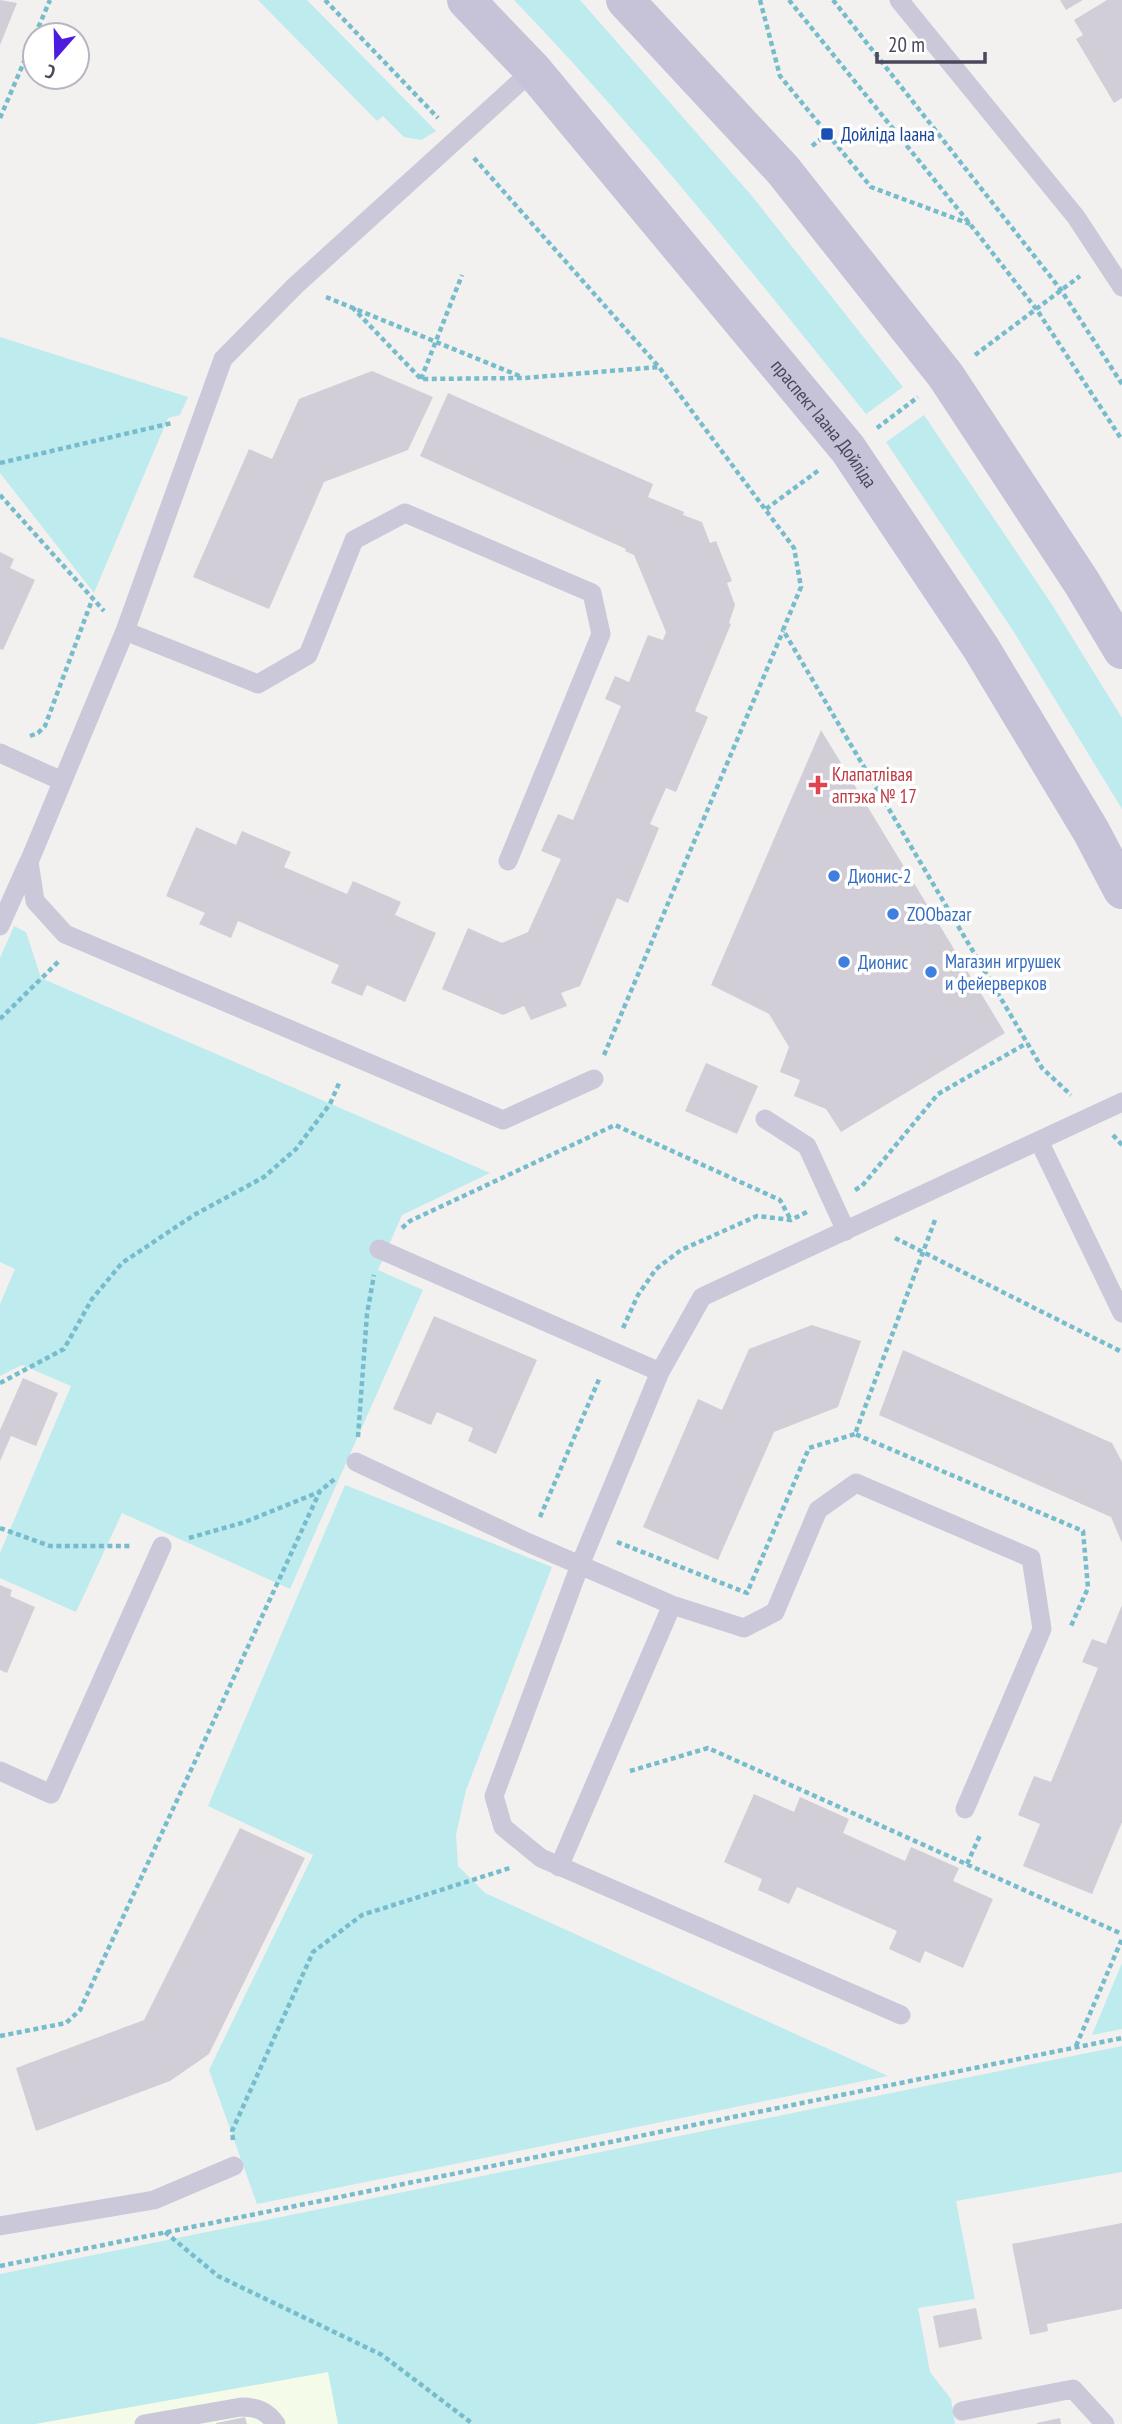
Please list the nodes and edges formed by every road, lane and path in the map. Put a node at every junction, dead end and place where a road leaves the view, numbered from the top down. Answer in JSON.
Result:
{"nodes":[{"id":1,"x":50,"y":0,"type":"edge"},
{"id":2,"x":325,"y":0,"type":"edge"},
{"id":3,"x":466,"y":0,"type":"edge"},
{"id":4,"x":625,"y":0,"type":"edge"},
{"id":5,"x":760,"y":0,"type":"edge"},
{"id":6,"x":789,"y":0,"type":"edge"},
{"id":7,"x":833,"y":0,"type":"edge"},
{"id":8,"x":899,"y":0,"type":"edge"},
{"id":9,"x":41,"y":21,"type":"edge"},
{"id":10,"x":21,"y":68,"type":"edge"},
{"id":11,"x":533,"y":70,"type":"junction"},
{"id":12,"x":0,"y":118,"type":"edge"},
{"id":13,"x":457,"y":138,"type":"junction"},
{"id":14,"x":970,"y":224,"type":"junction"},
{"id":15,"x":462,"y":275,"type":"dead end"},
{"id":16,"x":296,"y":285,"type":"junction"},
{"id":17,"x":1122,"y":287,"type":"edge"},
{"id":18,"x":352,"y":307,"type":"junction"},
{"id":19,"x":436,"y":342,"type":"junction"},
{"id":20,"x":659,"y":367,"type":"junction"},
{"id":21,"x":524,"y":378,"type":"junction"},
{"id":22,"x":421,"y":379,"type":"junction"},
{"id":23,"x":1122,"y":384,"type":"edge"},
{"id":24,"x":204,"y":416,"type":"junction"},
{"id":25,"x":1122,"y":440,"type":"edge"},
{"id":26,"x":0,"y":463,"type":"edge"},
{"id":27,"x":0,"y":495,"type":"edge"},
{"id":28,"x":92,"y":600,"type":"junction"},
{"id":29,"x":783,"y":630,"type":"junction"},
{"id":30,"x":125,"y":631,"type":"junction"},
{"id":31,"x":1122,"y":650,"type":"edge"},
{"id":32,"x":27,"y":737,"type":"dead end"},
{"id":33,"x":0,"y":753,"type":"edge"},
{"id":34,"x":62,"y":781,"type":"junction"},
{"id":35,"x":509,"y":861,"type":"dead end"},
{"id":36,"x":29,"y":862,"type":"junction"},
{"id":37,"x":1122,"y":890,"type":"edge"},
{"id":38,"x":0,"y":926,"type":"edge"},
{"id":39,"x":80,"y":940,"type":"junction"},
{"id":40,"x":0,"y":1019,"type":"edge"},
{"id":41,"x":351,"y":1055,"type":"junction"},
{"id":42,"x":594,"y":1079,"type":"joint"},
{"id":43,"x":1122,"y":1102,"type":"edge"},
{"id":44,"x":1092,"y":1116,"type":"junction"},
{"id":45,"x":765,"y":1119,"type":"dead end"},
{"id":46,"x":1039,"y":1141,"type":"junction"},
{"id":47,"x":1122,"y":1145,"type":"edge"},
{"id":48,"x":790,"y":1220,"type":"dead end"},
{"id":49,"x":854,"y":1226,"type":"junction"},
{"id":50,"x":379,"y":1250,"type":"junction"},
{"id":51,"x":1122,"y":1314,"type":"edge"},
{"id":52,"x":1122,"y":1352,"type":"edge"},
{"id":53,"x":660,"y":1372,"type":"junction"},
{"id":54,"x":0,"y":1383,"type":"edge"},
{"id":55,"x":855,"y":1434,"type":"dead end"},
{"id":56,"x":356,"y":1462,"type":"junction"},
{"id":57,"x":593,"y":1533,"type":"junction"},
{"id":58,"x":162,"y":1546,"type":"dead end"},
{"id":59,"x":580,"y":1565,"type":"junction"},
{"id":60,"x":673,"y":1605,"type":"junction"},
{"id":61,"x":0,"y":1771,"type":"edge"},
{"id":62,"x":597,"y":1780,"type":"junction"},
{"id":63,"x":965,"y":1809,"type":"dead end"},
{"id":64,"x":541,"y":1858,"type":"junction"},
{"id":65,"x":559,"y":1867,"type":"junction"},
{"id":66,"x":1122,"y":1934,"type":"edge"},
{"id":67,"x":1122,"y":1939,"type":"edge"},
{"id":68,"x":901,"y":2015,"type":"dead end"},
{"id":69,"x":0,"y":2036,"type":"edge"},
{"id":70,"x":1122,"y":2038,"type":"edge"},
{"id":71,"x":1076,"y":2047,"type":"junction"},
{"id":72,"x":234,"y":2166,"type":"joint"},
{"id":73,"x":0,"y":2226,"type":"edge"},
{"id":74,"x":164,"y":2232,"type":"junction"},
{"id":75,"x":0,"y":2266,"type":"edge"},
{"id":76,"x":962,"y":2411,"type":"dead end"},
{"id":77,"x":144,"y":2424,"type":"edge"},
{"id":78,"x":276,"y":2424,"type":"edge"},
{"id":79,"x":473,"y":2424,"type":"edge"},
{"id":80,"x":1105,"y":2424,"type":"edge"}],
"edges":[{"from":1,"to":9,"type":"path"},
{"from":2,"to":13,"type":"path"},
{"from":3,"to":11,"type":"main road","name":"праспект Іаана Дойліда"},
{"from":4,"to":31,"type":"main road"},
{"from":5,"to":14,"type":"path"},
{"from":6,"to":14,"type":"path"},
{"from":7,"to":23,"type":"path"},
{"from":8,"to":17,"type":"lane"},
{"from":10,"to":12,"type":"path"},
{"from":11,"to":13,"type":"lane"},
{"from":11,"to":37,"type":"main road","name":"праспект Іаана Дойліда"},
{"from":13,"to":16,"type":"lane"},
{"from":13,"to":20,"type":"path"},
{"from":14,"to":25,"type":"path"},
{"from":15,"to":19,"type":"path"},
{"from":16,"to":18,"type":"path"},
{"from":16,"to":24,"type":"lane"},
{"from":18,"to":19,"type":"path"},
{"from":18,"to":22,"type":"path"},
{"from":19,"to":21,"type":"path"},
{"from":19,"to":22,"type":"path"},
{"from":20,"to":21,"type":"path"},
{"from":20,"to":29,"type":"path"},
{"from":21,"to":22,"type":"path"},
{"from":24,"to":26,"type":"path"},
{"from":24,"to":30,"type":"lane"},
{"from":27,"to":28,"type":"path"},
{"from":28,"to":30,"type":"path"},
{"from":28,"to":32,"type":"path"},
{"from":29,"to":42,"type":"path"},
{"from":29,"to":44,"type":"path"},
{"from":30,"to":34,"type":"lane"},
{"from":30,"to":35,"type":"lane"},
{"from":33,"to":34,"type":"lane"},
{"from":34,"to":36,"type":"lane"},
{"from":36,"to":38,"type":"lane"},
{"from":36,"to":39,"type":"lane"},
{"from":39,"to":40,"type":"path"},
{"from":39,"to":41,"type":"lane"},
{"from":41,"to":42,"type":"lane"},
{"from":41,"to":54,"type":"path"},
{"from":43,"to":44,"type":"lane"},
{"from":44,"to":46,"type":"lane"},
{"from":44,"to":47,"type":"path"},
{"from":45,"to":49,"type":"lane"},
{"from":46,"to":49,"type":"lane"},
{"from":46,"to":51,"type":"lane"},
{"from":48,"to":50,"type":"path"},
{"from":49,"to":52,"type":"path"},
{"from":49,"to":53,"type":"lane"},
{"from":50,"to":53,"type":"lane"},
{"from":50,"to":56,"type":"path"},
{"from":53,"to":57,"type":"lane"},
{"from":55,"to":57,"type":"path"},
{"from":56,"to":59,"type":"lane"},
{"from":56,"to":69,"type":"path"},
{"from":57,"to":59,"type":"lane"},
{"from":58,"to":61,"type":"lane"},
{"from":59,"to":60,"type":"lane"},
{"from":59,"to":64,"type":"lane"},
{"from":60,"to":62,"type":"lane"},
{"from":60,"to":63,"type":"lane"},
{"from":62,"to":65,"type":"lane"},
{"from":62,"to":66,"type":"path"},
{"from":64,"to":65,"type":"lane"},
{"from":64,"to":72,"type":"path"},
{"from":65,"to":68,"type":"lane"},
{"from":67,"to":71,"type":"path"},
{"from":70,"to":71,"type":"path"},
{"from":71,"to":74,"type":"path"},
{"from":72,"to":73,"type":"lane"},
{"from":74,"to":75,"type":"path"},
{"from":74,"to":79,"type":"path"},
{"from":76,"to":80,"type":"lane"},
{"from":77,"to":78,"type":"lane"}]}
